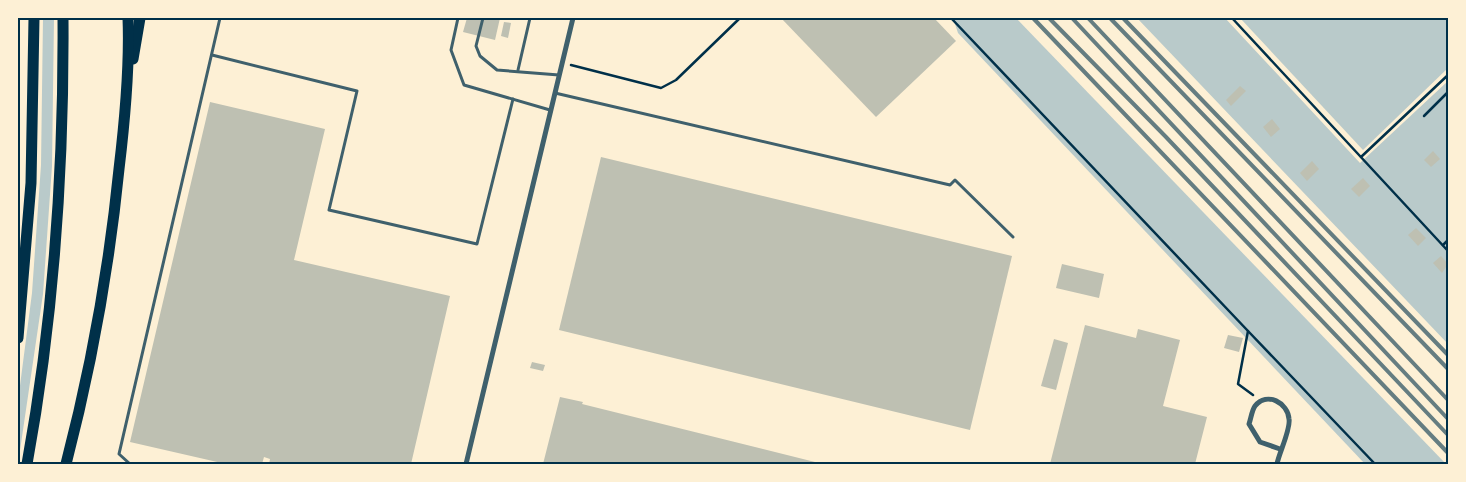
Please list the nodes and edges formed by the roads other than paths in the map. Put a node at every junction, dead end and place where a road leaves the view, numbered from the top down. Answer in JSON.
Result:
{"nodes":[{"id":1,"x":34,"y":18,"type":"edge"},
{"id":2,"x":63,"y":18,"type":"edge"},
{"id":3,"x":128,"y":18,"type":"edge"},
{"id":4,"x":140,"y":18,"type":"edge"},
{"id":5,"x":220,"y":18,"type":"edge"},
{"id":6,"x":458,"y":18,"type":"edge"},
{"id":7,"x":483,"y":18,"type":"edge"},
{"id":8,"x":530,"y":18,"type":"edge"},
{"id":9,"x":573,"y":18,"type":"edge"},
{"id":10,"x":212,"y":56,"type":"junction"},
{"id":11,"x":518,"y":70,"type":"junction"},
{"id":12,"x":560,"y":75,"type":"junction"},
{"id":13,"x":555,"y":93,"type":"junction"},
{"id":14,"x":513,"y":99,"type":"junction"},
{"id":15,"x":125,"y":100,"type":"junction"},
{"id":16,"x":551,"y":110,"type":"junction"},
{"id":17,"x":1013,"y":237,"type":"dead end"},
{"id":18,"x":18,"y":338,"type":"edge"},
{"id":19,"x":1280,"y":449,"type":"junction"},
{"id":20,"x":27,"y":464,"type":"edge"},
{"id":21,"x":66,"y":464,"type":"edge"},
{"id":22,"x":130,"y":464,"type":"edge"},
{"id":23,"x":466,"y":464,"type":"edge"},
{"id":24,"x":1276,"y":464,"type":"edge"}],
"edges":[{"from":1,"to":18,"type":"highway"},
{"from":2,"to":20,"type":"highway"},
{"from":3,"to":15,"type":"highway"},
{"from":4,"to":15,"type":"highway"},
{"from":5,"to":10,"type":"lane"},
{"from":6,"to":14,"type":"lane"},
{"from":7,"to":11,"type":"lane"},
{"from":8,"to":11,"type":"lane"},
{"from":9,"to":12,"type":"street"},
{"from":10,"to":14,"type":"lane"},
{"from":10,"to":22,"type":"lane"},
{"from":11,"to":12,"type":"lane"},
{"from":12,"to":13,"type":"street"},
{"from":13,"to":16,"type":"street"},
{"from":13,"to":17,"type":"lane"},
{"from":14,"to":16,"type":"lane"},
{"from":15,"to":21,"type":"highway"},
{"from":16,"to":23,"type":"street"},
{"from":19,"to":19,"type":"street"},
{"from":19,"to":24,"type":"street"}]}
